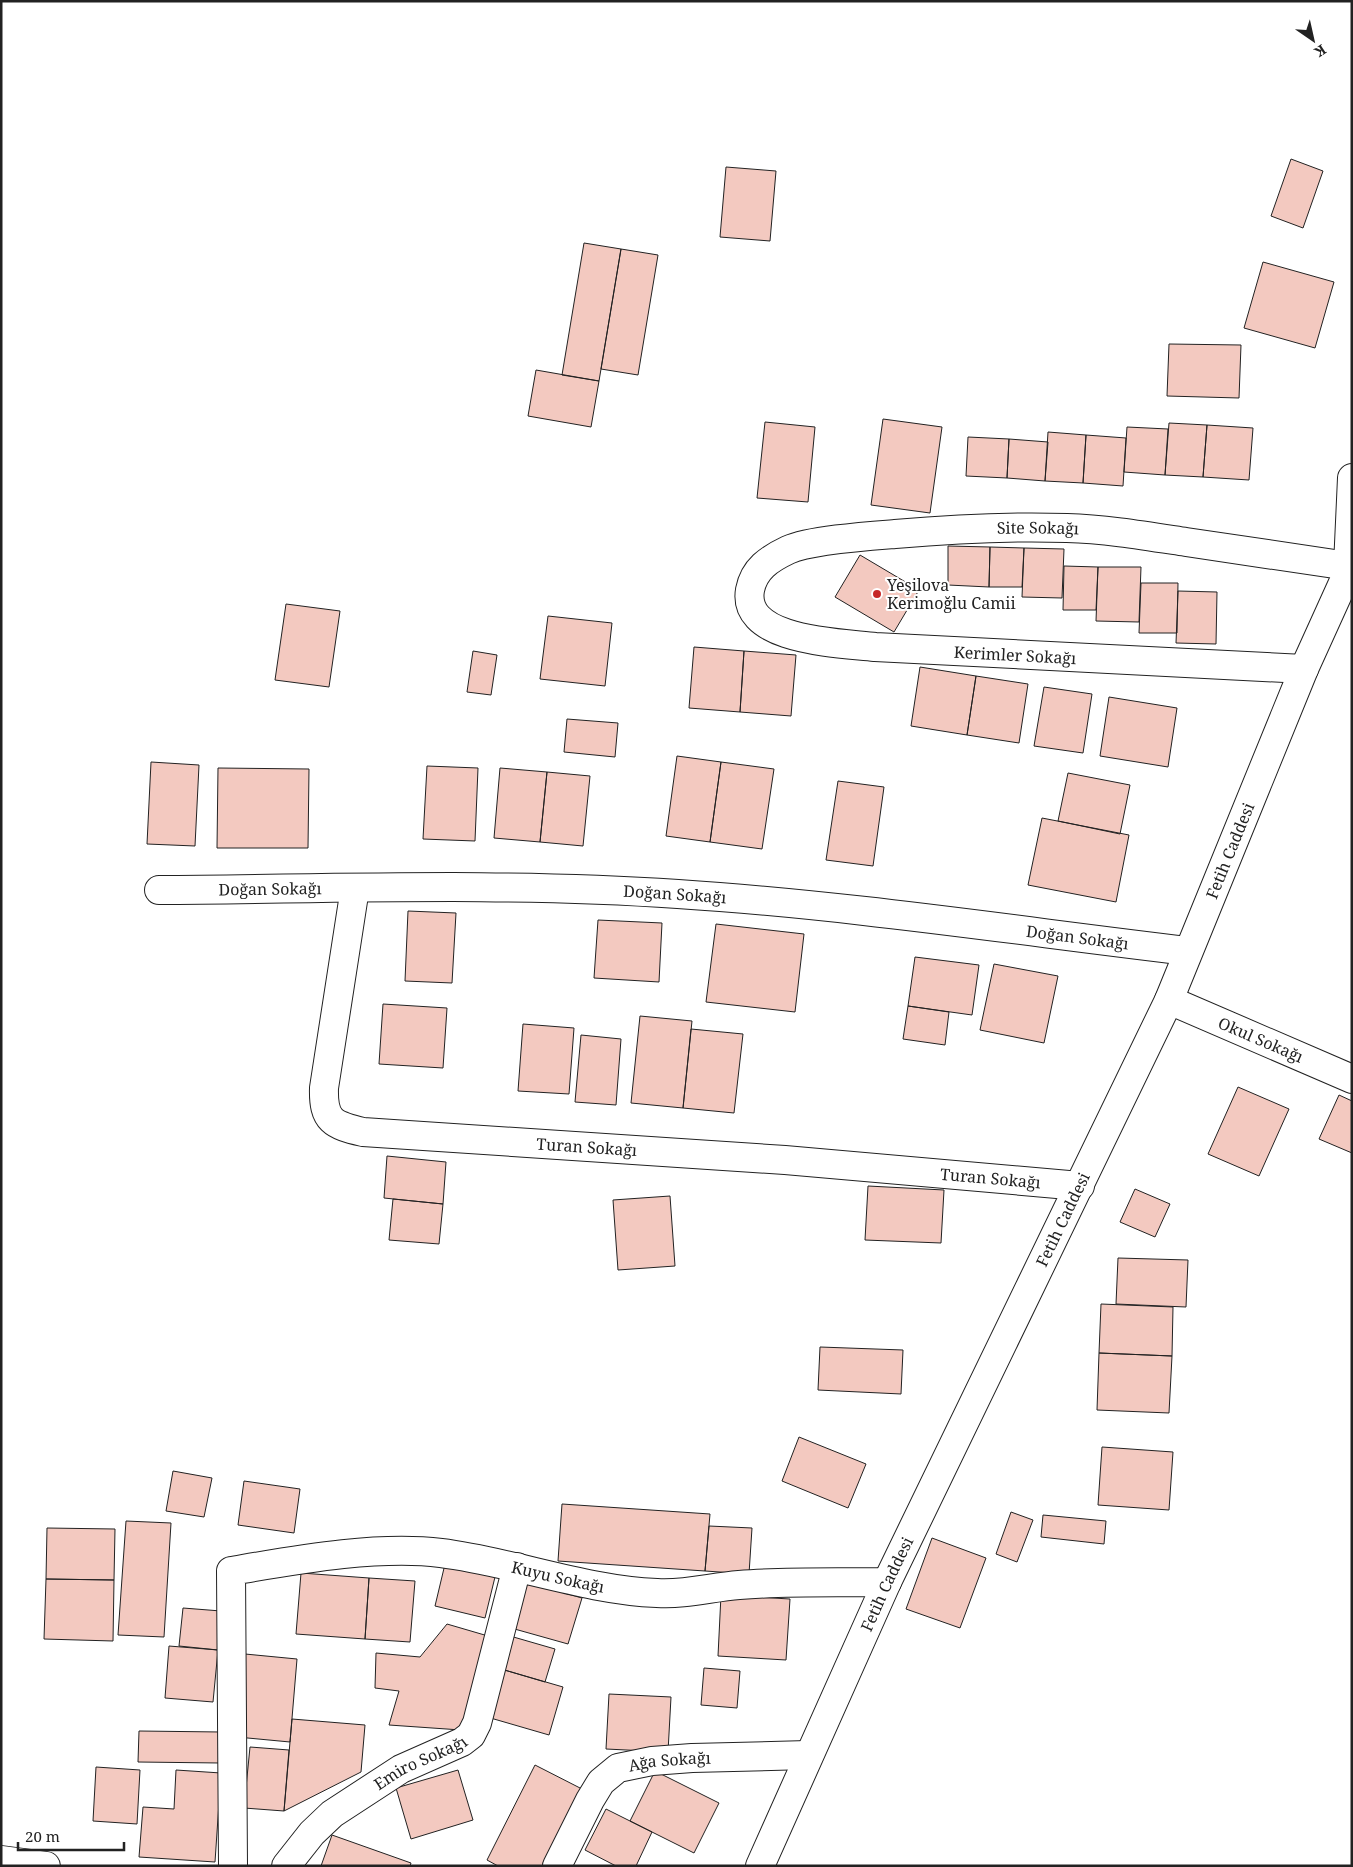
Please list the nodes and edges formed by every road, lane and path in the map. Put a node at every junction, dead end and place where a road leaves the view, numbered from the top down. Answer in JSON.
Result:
{"nodes":[{"id":1,"x":1352,"y":478,"type":"edge"},
{"id":2,"x":1350,"y":564,"type":"edge"},
{"id":3,"x":749,"y":593,"type":"joint"},
{"id":4,"x":1304,"y":668,"type":"junction"},
{"id":5,"x":355,"y":888,"type":"junction"},
{"id":6,"x":159,"y":890,"type":"dead end"},
{"id":7,"x":1188,"y":951,"type":"junction"},
{"id":8,"x":1169,"y":1000,"type":"junction"},
{"id":9,"x":1352,"y":1079,"type":"edge"},
{"id":10,"x":1080,"y":1186,"type":"junction"},
{"id":11,"x":517,"y":1568,"type":"junction"},
{"id":12,"x":886,"y":1582,"type":"junction"},
{"id":13,"x":808,"y":1755,"type":"junction"},
{"id":14,"x":1,"y":1860,"type":"edge"},
{"id":15,"x":46,"y":1866,"type":"edge"},
{"id":16,"x":234,"y":1866,"type":"edge"},
{"id":17,"x":286,"y":1866,"type":"edge"},
{"id":18,"x":557,"y":1866,"type":"edge"},
{"id":19,"x":760,"y":1866,"type":"edge"}],
"edges":[{"from":1,"to":2,"type":"street"},
{"from":2,"to":3,"type":"street","name":"Site Sokağı"},
{"from":2,"to":4,"type":"street","name":"Fetih Caddesi"},
{"from":3,"to":4,"type":"street","name":"Kerimler Sokağı"},
{"from":4,"to":7,"type":"street","name":"Fetih Caddesi"},
{"from":5,"to":6,"type":"street","name":"Doğan Sokağı"},
{"from":5,"to":7,"type":"street","name":"Doğan Sokağı"},
{"from":5,"to":10,"type":"street","name":"Turan Sokağı"},
{"from":7,"to":8,"type":"street","name":"Fetih Caddesi"},
{"from":8,"to":9,"type":"street","name":"Okul Sokağı"},
{"from":8,"to":10,"type":"street","name":"Fetih Caddesi"},
{"from":10,"to":12,"type":"street","name":"Fetih Caddesi"},
{"from":11,"to":12,"type":"street","name":"Kuyu Sokağı"},
{"from":11,"to":16,"type":"street","name":"Kuyu Sokağı"},
{"from":11,"to":17,"type":"street","name":"Emiro Sokağı"},
{"from":12,"to":13,"type":"street","name":"Fetih Caddesi"},
{"from":13,"to":18,"type":"street","name":"Ağa Sokağı"},
{"from":13,"to":19,"type":"street","name":"Fetih Caddesi"},
{"from":14,"to":15,"type":"street"}]}
